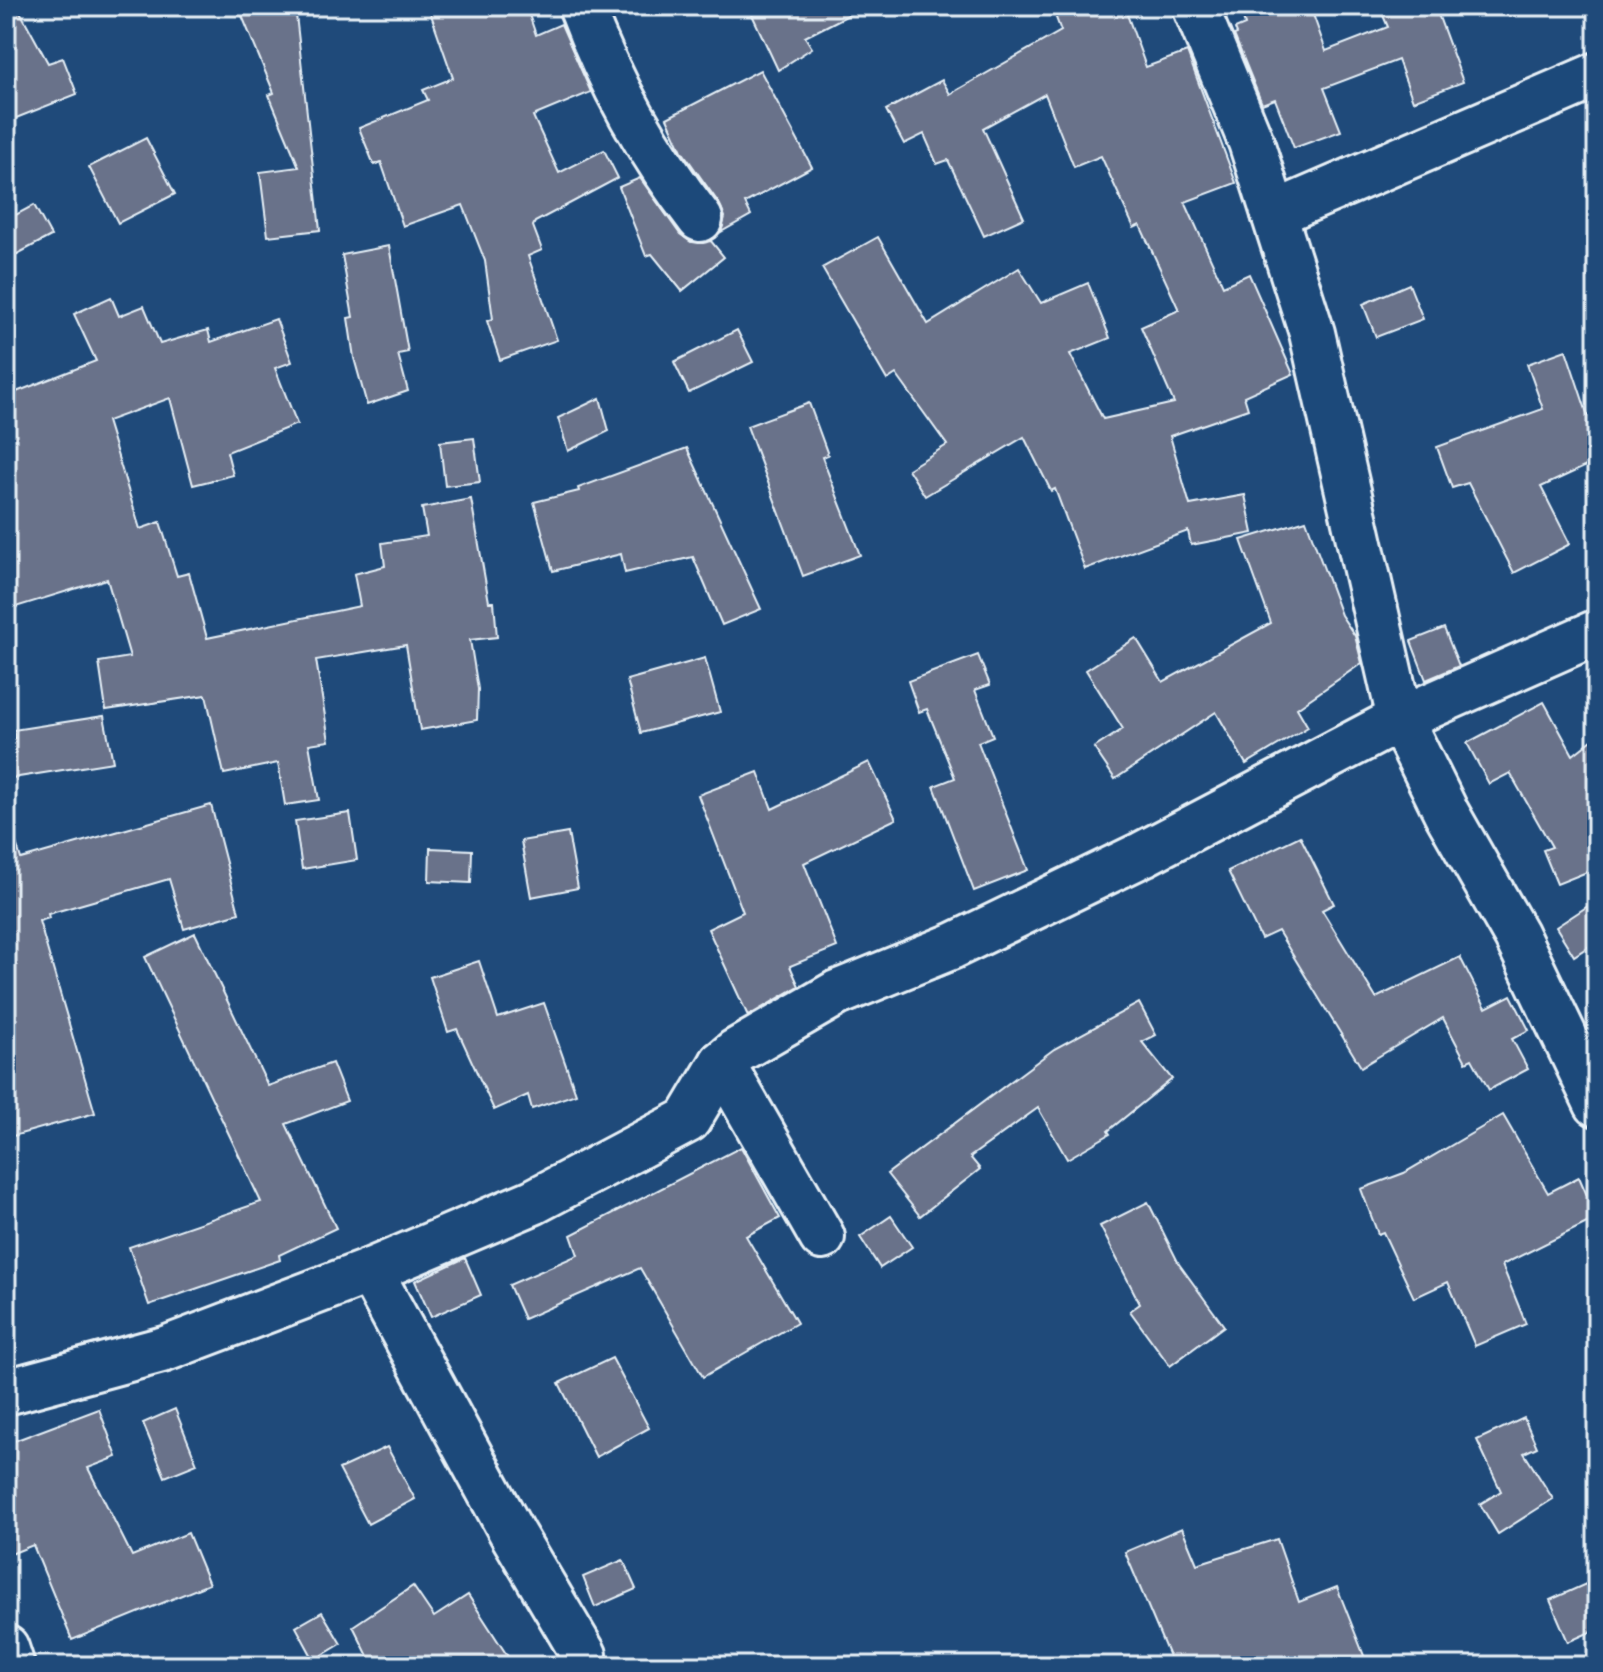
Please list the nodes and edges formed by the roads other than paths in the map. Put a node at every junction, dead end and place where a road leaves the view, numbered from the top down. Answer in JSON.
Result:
{"nodes":[{"id":1,"x":581,"y":6,"type":"edge"},
{"id":2,"x":1195,"y":6,"type":"edge"},
{"id":3,"x":1597,"y":75,"type":"edge"},
{"id":4,"x":1274,"y":214,"type":"junction"},
{"id":5,"x":700,"y":219,"type":"dead end"},
{"id":6,"x":1597,"y":632,"type":"edge"},
{"id":7,"x":1400,"y":719,"type":"junction"},
{"id":8,"x":722,"y":1063,"type":"junction"},
{"id":9,"x":1597,"y":1104,"type":"edge"},
{"id":10,"x":822,"y":1237,"type":"dead end"},
{"id":11,"x":370,"y":1271,"type":"junction"},
{"id":12,"x":6,"y":1392,"type":"edge"},
{"id":13,"x":6,"y":1648,"type":"edge"},
{"id":14,"x":584,"y":1655,"type":"dead end"},
{"id":15,"x":12,"y":1666,"type":"edge"}],
"edges":[{"from":1,"to":5,"type":"street"},
{"from":2,"to":4,"type":"street"},
{"from":3,"to":4,"type":"street"},
{"from":4,"to":7,"type":"street"},
{"from":6,"to":7,"type":"street"},
{"from":7,"to":8,"type":"street"},
{"from":7,"to":9,"type":"street"},
{"from":8,"to":10,"type":"street"},
{"from":8,"to":11,"type":"street"},
{"from":11,"to":12,"type":"street"},
{"from":11,"to":14,"type":"street"},
{"from":13,"to":15,"type":"street"}]}
